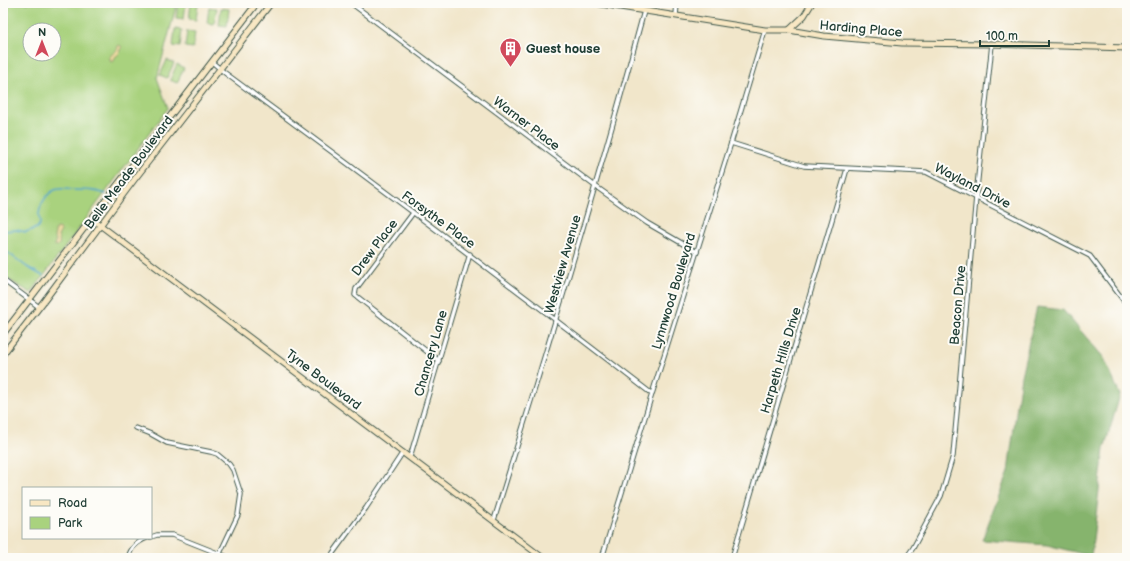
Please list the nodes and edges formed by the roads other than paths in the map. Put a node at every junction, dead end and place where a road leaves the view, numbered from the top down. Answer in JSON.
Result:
{"nodes":[{"id":1,"x":257,"y":3,"type":"edge"},
{"id":2,"x":271,"y":3,"type":"edge"},
{"id":3,"x":351,"y":3,"type":"edge"},
{"id":4,"x":595,"y":3,"type":"edge"},
{"id":5,"x":677,"y":3,"type":"edge"},
{"id":6,"x":812,"y":3,"type":"edge"},
{"id":7,"x":644,"y":11,"type":"junction"},
{"id":8,"x":676,"y":16,"type":"junction"},
{"id":9,"x":765,"y":30,"type":"junction"},
{"id":10,"x":788,"y":30,"type":"junction"},
{"id":11,"x":992,"y":44,"type":"junction"},
{"id":12,"x":1127,"y":48,"type":"edge"},
{"id":13,"x":212,"y":62,"type":"junction"},
{"id":14,"x":221,"y":69,"type":"junction"},
{"id":15,"x":731,"y":143,"type":"junction"},
{"id":16,"x":848,"y":168,"type":"junction"},
{"id":17,"x":596,"y":186,"type":"junction"},
{"id":18,"x":976,"y":197,"type":"junction"},
{"id":19,"x":413,"y":213,"type":"junction"},
{"id":20,"x":92,"y":219,"type":"junction"},
{"id":21,"x":101,"y":225,"type":"junction"},
{"id":22,"x":697,"y":252,"type":"junction"},
{"id":23,"x":470,"y":254,"type":"junction"},
{"id":24,"x":3,"y":280,"type":"edge"},
{"id":25,"x":30,"y":299,"type":"junction"},
{"id":26,"x":1127,"y":305,"type":"edge"},
{"id":27,"x":39,"y":307,"type":"junction"},
{"id":28,"x":556,"y":320,"type":"junction"},
{"id":29,"x":3,"y":334,"type":"edge"},
{"id":30,"x":3,"y":354,"type":"edge"},
{"id":31,"x":439,"y":361,"type":"junction"},
{"id":32,"x":652,"y":394,"type":"junction"},
{"id":33,"x":136,"y":428,"type":"dead end"},
{"id":34,"x":403,"y":452,"type":"junction"},
{"id":35,"x":410,"y":457,"type":"junction"},
{"id":36,"x":494,"y":520,"type":"junction"},
{"id":37,"x":152,"y":537,"type":"edge"},
{"id":38,"x":144,"y":539,"type":"edge"},
{"id":39,"x":220,"y":554,"type":"junction"},
{"id":40,"x":1127,"y":554,"type":"edge"},
{"id":41,"x":128,"y":558,"type":"edge"},
{"id":42,"x":230,"y":558,"type":"edge"},
{"id":43,"x":331,"y":558,"type":"edge"},
{"id":44,"x":544,"y":558,"type":"edge"},
{"id":45,"x":602,"y":558,"type":"edge"},
{"id":46,"x":732,"y":558,"type":"edge"},
{"id":47,"x":906,"y":558,"type":"edge"},
{"id":48,"x":1126,"y":558,"type":"edge"}],
"edges":[{"from":1,"to":13,"type":"street","name":"Belle Meade Boulevard"},
{"from":2,"to":14,"type":"street","name":"Belle Meade Boulevard"},
{"from":3,"to":17,"type":"street","name":"Warner Place"},
{"from":4,"to":7,"type":"street","name":"Harding Place"},
{"from":5,"to":8,"type":"street"},
{"from":6,"to":10,"type":"street"},
{"from":7,"to":8,"type":"street","name":"Harding Place"},
{"from":7,"to":17,"type":"street","name":"Westview Avenue"},
{"from":8,"to":9,"type":"street","name":"Harding Place"},
{"from":9,"to":10,"type":"street","name":"Harding Place"},
{"from":9,"to":15,"type":"street","name":"Lynnwood Boulevard"},
{"from":10,"to":11,"type":"street","name":"Harding Place"},
{"from":11,"to":12,"type":"street","name":"Harding Place"},
{"from":11,"to":18,"type":"street","name":"Beacon Drive"},
{"from":13,"to":14,"type":"street","name":"Forsythe Place"},
{"from":13,"to":20,"type":"street","name":"Belle Meade Boulevard"},
{"from":14,"to":19,"type":"street","name":"Forsythe Place"},
{"from":14,"to":21,"type":"street","name":"Belle Meade Boulevard"},
{"from":15,"to":16,"type":"street","name":"Wayland Drive"},
{"from":15,"to":22,"type":"street","name":"Lynnwood Boulevard"},
{"from":16,"to":18,"type":"street","name":"Wayland Drive"},
{"from":16,"to":46,"type":"street","name":"Harpeth Hills Drive"},
{"from":17,"to":22,"type":"street","name":"Warner Place"},
{"from":17,"to":28,"type":"street","name":"Westview Avenue"},
{"from":18,"to":26,"type":"street","name":"Wayland Drive"},
{"from":18,"to":47,"type":"street","name":"Beacon Drive"},
{"from":19,"to":23,"type":"street","name":"Forsythe Place"},
{"from":19,"to":31,"type":"street","name":"Drew Place"},
{"from":20,"to":21,"type":"street","name":"Tyne Boulevard"},
{"from":20,"to":25,"type":"street","name":"Belle Meade Boulevard"},
{"from":21,"to":27,"type":"street","name":"Belle Meade Boulevard"},
{"from":21,"to":34,"type":"street","name":"Tyne Boulevard"},
{"from":22,"to":32,"type":"street","name":"Lynnwood Boulevard"},
{"from":23,"to":28,"type":"street","name":"Forsythe Place"},
{"from":23,"to":31,"type":"street","name":"Chancery Lane"},
{"from":24,"to":25,"type":"street"},
{"from":25,"to":27,"type":"street"},
{"from":25,"to":29,"type":"street","name":"Belle Meade Boulevard"},
{"from":27,"to":30,"type":"street","name":"Belle Meade Boulevard"},
{"from":28,"to":32,"type":"street","name":"Forsythe Place"},
{"from":28,"to":36,"type":"street","name":"Westview Avenue"},
{"from":31,"to":35,"type":"street","name":"Chancery Lane"},
{"from":32,"to":45,"type":"street","name":"Lynnwood Boulevard"},
{"from":33,"to":39,"type":"street"},
{"from":34,"to":35,"type":"street","name":"Tyne Boulevard"},
{"from":34,"to":43,"type":"street"},
{"from":35,"to":36,"type":"street","name":"Tyne Boulevard"},
{"from":36,"to":44,"type":"street","name":"Tyne Boulevard"},
{"from":37,"to":39,"type":"street"},
{"from":38,"to":41,"type":"street"},
{"from":39,"to":42,"type":"street"},
{"from":40,"to":48,"type":"street"}]}
